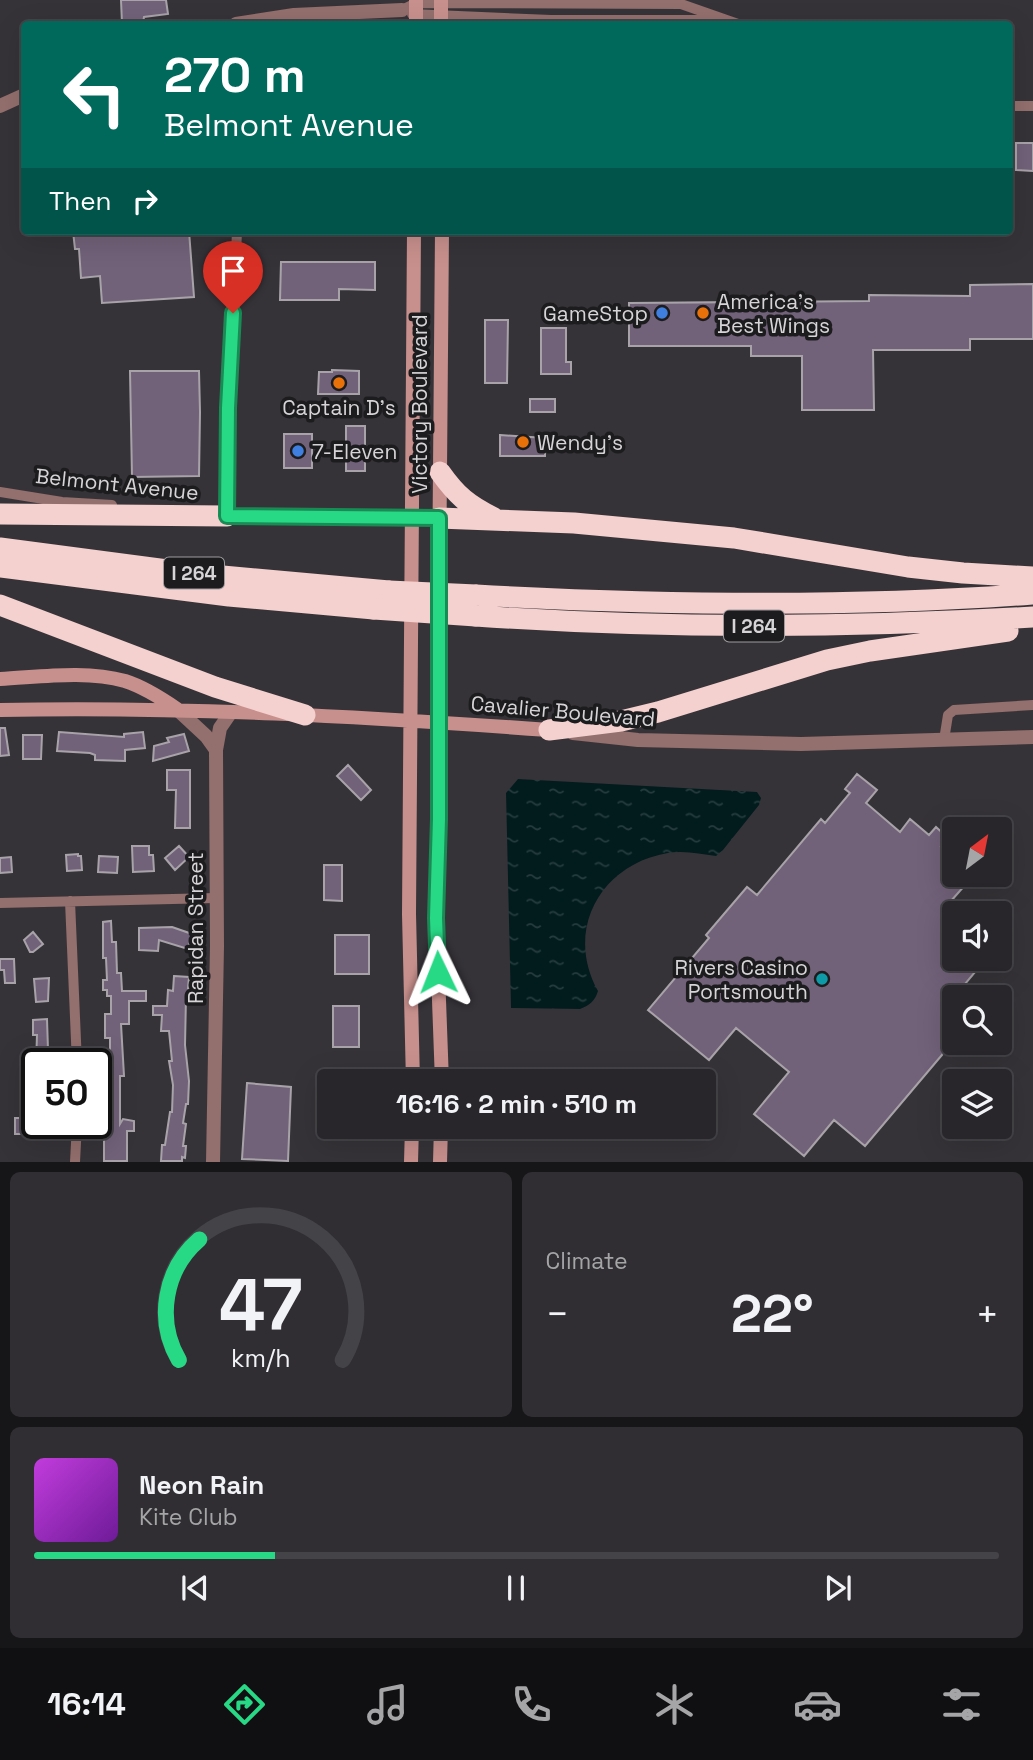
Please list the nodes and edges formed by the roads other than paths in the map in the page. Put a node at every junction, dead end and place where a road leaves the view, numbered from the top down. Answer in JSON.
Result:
{"nodes":[{"id":1,"x":413,"y":11,"type":"edge"},
{"id":2,"x":441,"y":11,"type":"edge"},
{"id":3,"x":712,"y":16,"type":"junction"},
{"id":4,"x":255,"y":21,"type":"edge"},
{"id":5,"x":728,"y":21,"type":"edge"},
{"id":6,"x":21,"y":96,"type":"edge"},
{"id":7,"x":0,"y":106,"type":"edge"},
{"id":8,"x":1013,"y":106,"type":"edge"},
{"id":9,"x":1033,"y":106,"type":"edge"},
{"id":10,"x":237,"y":235,"type":"edge"},
{"id":11,"x":414,"y":235,"type":"edge"},
{"id":12,"x":442,"y":235,"type":"edge"},
{"id":13,"x":440,"y":472,"type":"junction"},
{"id":14,"x":0,"y":492,"type":"edge"},
{"id":15,"x":0,"y":514,"type":"edge"},
{"id":16,"x":227,"y":516,"type":"junction"},
{"id":17,"x":412,"y":517,"type":"junction"},
{"id":18,"x":439,"y":518,"type":"junction"},
{"id":19,"x":499,"y":520,"type":"junction"},
{"id":20,"x":0,"y":548,"type":"edge"},
{"id":21,"x":0,"y":567,"type":"edge"},
{"id":22,"x":1033,"y":577,"type":"edge"},
{"id":23,"x":1033,"y":594,"type":"edge"},
{"id":24,"x":0,"y":605,"type":"edge"},
{"id":25,"x":1033,"y":617,"type":"edge"},
{"id":26,"x":1033,"y":627,"type":"edge"},
{"id":27,"x":0,"y":679,"type":"edge"},
{"id":28,"x":1033,"y":705,"type":"edge"},
{"id":29,"x":0,"y":710,"type":"edge"},
{"id":30,"x":178,"y":710,"type":"junction"},
{"id":31,"x":231,"y":712,"type":"junction"},
{"id":32,"x":305,"y":715,"type":"junction"},
{"id":33,"x":410,"y":720,"type":"junction"},
{"id":34,"x":438,"y":722,"type":"junction"},
{"id":35,"x":550,"y":730,"type":"junction"},
{"id":36,"x":1033,"y":737,"type":"edge"},
{"id":37,"x":944,"y":740,"type":"junction"},
{"id":38,"x":216,"y":750,"type":"junction"},
{"id":39,"x":216,"y":898,"type":"junction"},
{"id":40,"x":70,"y":901,"type":"junction"},
{"id":41,"x":0,"y":903,"type":"edge"},
{"id":42,"x":76,"y":1048,"type":"edge"},
{"id":43,"x":413,"y":1069,"type":"edge"},
{"id":44,"x":442,"y":1069,"type":"edge"},
{"id":45,"x":76,"y":1139,"type":"edge"},
{"id":46,"x":412,"y":1139,"type":"edge"},
{"id":47,"x":441,"y":1139,"type":"edge"},
{"id":48,"x":75,"y":1161,"type":"edge"},
{"id":49,"x":213,"y":1161,"type":"edge"},
{"id":50,"x":411,"y":1161,"type":"edge"},
{"id":51,"x":440,"y":1161,"type":"edge"}],
"edges":[{"from":1,"to":2,"type":"street"},
{"from":1,"to":4,"type":"street"},
{"from":2,"to":3,"type":"street"},
{"from":2,"to":3,"type":"street"},
{"from":3,"to":5,"type":"street"},
{"from":6,"to":7,"type":"street"},
{"from":8,"to":9,"type":"street"},
{"from":10,"to":16,"type":"street"},
{"from":11,"to":17,"type":"main road","name":"Victory Boulevard"},
{"from":12,"to":13,"type":"main road","name":"Victory Boulevard"},
{"from":13,"to":18,"type":"main road","name":"Victory Boulevard"},
{"from":13,"to":19,"type":"highway"},
{"from":14,"to":16,"type":"street","name":"Belmont Avenue"},
{"from":15,"to":16,"type":"highway"},
{"from":16,"to":17,"type":"main road","name":"Belmont Avenue"},
{"from":17,"to":18,"type":"main road","name":"Belmont Avenue"},
{"from":17,"to":33,"type":"main road","name":"Victory Boulevard"},
{"from":18,"to":19,"type":"highway"},
{"from":18,"to":34,"type":"main road","name":"Victory Boulevard"},
{"from":19,"to":22,"type":"highway"},
{"from":20,"to":23,"type":"highway","number":"I 264","bridge":true},
{"from":21,"to":25,"type":"highway","number":"I 264","bridge":true},
{"from":24,"to":32,"type":"highway"},
{"from":26,"to":35,"type":"highway"},
{"from":27,"to":30,"type":"main road","name":"Cavalier Boulevard"},
{"from":28,"to":37,"type":"street"},
{"from":29,"to":30,"type":"main road","name":"Cavalier Boulevard"},
{"from":30,"to":31,"type":"main road","name":"Cavalier Boulevard"},
{"from":30,"to":38,"type":"street"},
{"from":31,"to":32,"type":"main road","name":"Cavalier Boulevard"},
{"from":31,"to":38,"type":"street","name":"Rapidan Street"},
{"from":32,"to":33,"type":"main road","name":"Cavalier Boulevard"},
{"from":33,"to":34,"type":"main road","name":"Cavalier Boulevard"},
{"from":33,"to":43,"type":"main road","name":"Victory Boulevard"},
{"from":34,"to":35,"type":"main road","name":"Cavalier Boulevard"},
{"from":34,"to":44,"type":"main road","name":"Victory Boulevard"},
{"from":35,"to":37,"type":"street","name":"Cavalier Boulevard"},
{"from":36,"to":37,"type":"street","name":"Cavalier Boulevard"},
{"from":38,"to":39,"type":"street","name":"Rapidan Street"},
{"from":39,"to":40,"type":"street"},
{"from":39,"to":49,"type":"street","name":"Rapidan Street"},
{"from":40,"to":41,"type":"street"},
{"from":40,"to":42,"type":"street"},
{"from":45,"to":48,"type":"street"},
{"from":46,"to":50,"type":"main road"},
{"from":47,"to":51,"type":"main road"}]}
